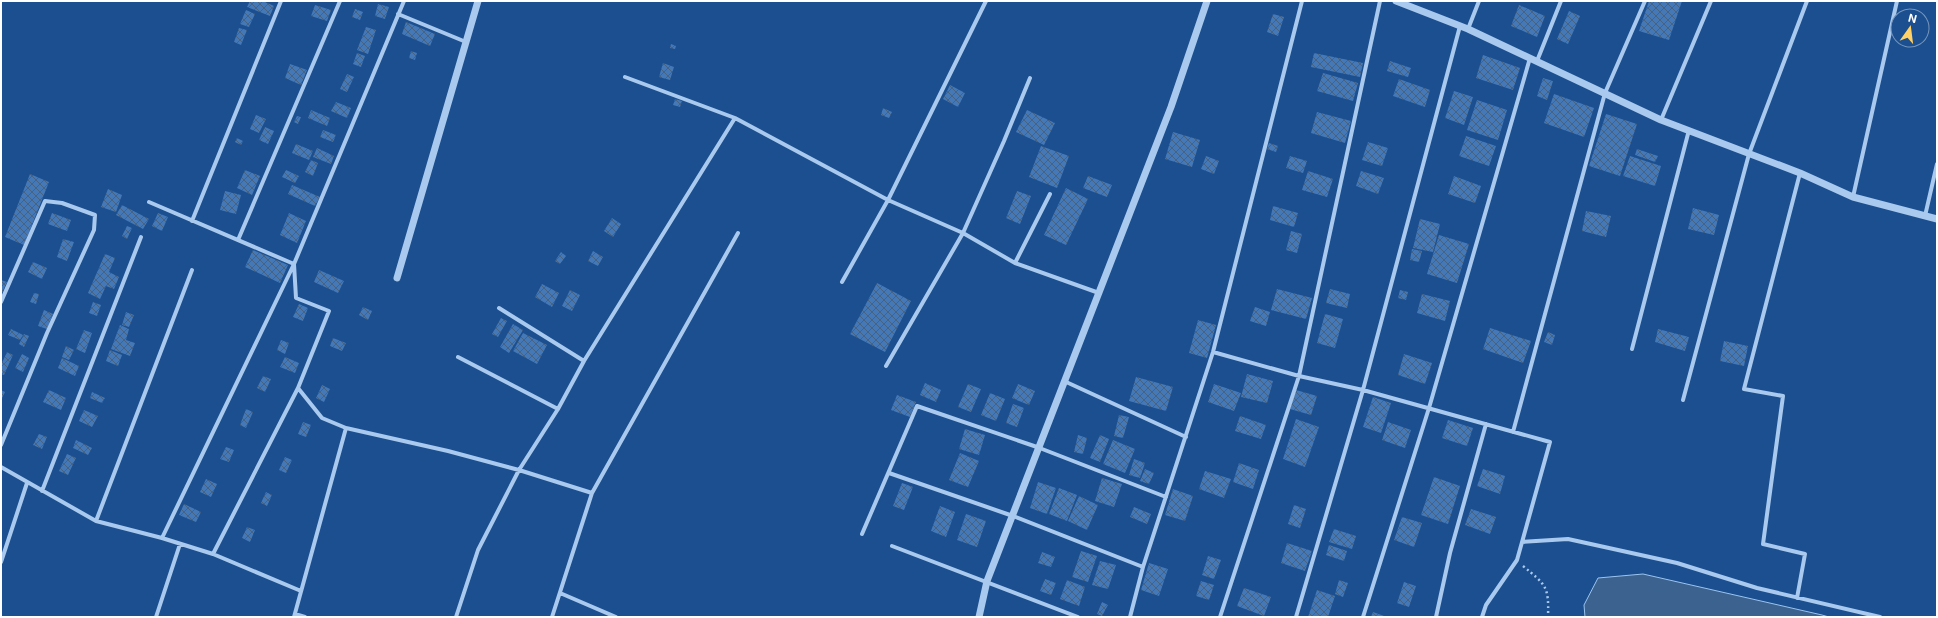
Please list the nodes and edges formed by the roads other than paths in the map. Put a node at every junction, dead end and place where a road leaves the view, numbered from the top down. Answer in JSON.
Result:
{"nodes":[{"id":1,"x":281,"y":1,"type":"edge"},
{"id":2,"x":340,"y":1,"type":"edge"},
{"id":3,"x":404,"y":1,"type":"edge"},
{"id":4,"x":478,"y":1,"type":"edge"},
{"id":5,"x":986,"y":1,"type":"edge"},
{"id":6,"x":1207,"y":1,"type":"edge"},
{"id":7,"x":1302,"y":1,"type":"edge"},
{"id":8,"x":1380,"y":1,"type":"edge"},
{"id":9,"x":1479,"y":1,"type":"edge"},
{"id":10,"x":1561,"y":1,"type":"edge"},
{"id":11,"x":1645,"y":1,"type":"edge"},
{"id":12,"x":1710,"y":1,"type":"edge"},
{"id":13,"x":1807,"y":1,"type":"edge"},
{"id":14,"x":1897,"y":1,"type":"edge"},
{"id":15,"x":1399,"y":2,"type":"edge"},
{"id":16,"x":398,"y":14,"type":"junction"},
{"id":17,"x":1460,"y":26,"type":"junction"},
{"id":18,"x":1468,"y":29,"type":"junction"},
{"id":19,"x":466,"y":42,"type":"junction"},
{"id":20,"x":1530,"y":58,"type":"junction"},
{"id":21,"x":1537,"y":61,"type":"junction"},
{"id":22,"x":625,"y":77,"type":"dead end"},
{"id":23,"x":1030,"y":78,"type":"dead end"},
{"id":24,"x":1604,"y":93,"type":"junction"},
{"id":25,"x":735,"y":118,"type":"junction"},
{"id":26,"x":1661,"y":120,"type":"junction"},
{"id":27,"x":1689,"y":130,"type":"junction"},
{"id":28,"x":1749,"y":154,"type":"junction"},
{"id":29,"x":1937,"y":164,"type":"edge"},
{"id":30,"x":1800,"y":173,"type":"junction"},
{"id":31,"x":1050,"y":194,"type":"dead end"},
{"id":32,"x":1853,"y":198,"type":"junction"},
{"id":33,"x":888,"y":200,"type":"junction"},
{"id":34,"x":149,"y":202,"type":"dead end"},
{"id":35,"x":1925,"y":216,"type":"junction"},
{"id":36,"x":1937,"y":219,"type":"edge"},
{"id":37,"x":192,"y":221,"type":"junction"},
{"id":38,"x":738,"y":233,"type":"dead end"},
{"id":39,"x":963,"y":234,"type":"junction"},
{"id":40,"x":141,"y":237,"type":"dead end"},
{"id":41,"x":238,"y":240,"type":"junction"},
{"id":42,"x":1015,"y":262,"type":"junction"},
{"id":43,"x":294,"y":264,"type":"junction"},
{"id":44,"x":192,"y":270,"type":"dead end"},
{"id":45,"x":397,"y":278,"type":"dead end"},
{"id":46,"x":842,"y":282,"type":"dead end"},
{"id":47,"x":1099,"y":294,"type":"junction"},
{"id":48,"x":1,"y":302,"type":"edge"},
{"id":49,"x":499,"y":308,"type":"dead end"},
{"id":50,"x":1632,"y":349,"type":"dead end"},
{"id":51,"x":1212,"y":352,"type":"junction"},
{"id":52,"x":458,"y":356,"type":"dead end"},
{"id":53,"x":584,"y":361,"type":"junction"},
{"id":54,"x":886,"y":366,"type":"dead end"},
{"id":55,"x":1299,"y":376,"type":"junction"},
{"id":56,"x":1064,"y":381,"type":"junction"},
{"id":57,"x":298,"y":388,"type":"junction"},
{"id":58,"x":1363,"y":390,"type":"junction"},
{"id":59,"x":1683,"y":400,"type":"dead end"},
{"id":60,"x":1429,"y":408,"type":"junction"},
{"id":61,"x":558,"y":409,"type":"junction"},
{"id":62,"x":1486,"y":424,"type":"junction"},
{"id":63,"x":346,"y":428,"type":"junction"},
{"id":64,"x":1513,"y":432,"type":"junction"},
{"id":65,"x":1186,"y":437,"type":"junction"},
{"id":66,"x":1,"y":445,"type":"edge"},
{"id":67,"x":1038,"y":447,"type":"junction"},
{"id":68,"x":1,"y":467,"type":"edge"},
{"id":69,"x":519,"y":470,"type":"junction"},
{"id":70,"x":889,"y":473,"type":"junction"},
{"id":71,"x":28,"y":483,"type":"junction"},
{"id":72,"x":42,"y":491,"type":"junction"},
{"id":73,"x":592,"y":493,"type":"junction"},
{"id":74,"x":1166,"y":497,"type":"junction"},
{"id":75,"x":1013,"y":516,"type":"junction"},
{"id":76,"x":96,"y":521,"type":"junction"},
{"id":77,"x":862,"y":534,"type":"dead end"},
{"id":78,"x":162,"y":538,"type":"junction"},
{"id":79,"x":1522,"y":542,"type":"junction"},
{"id":80,"x":180,"y":544,"type":"junction"},
{"id":81,"x":892,"y":546,"type":"dead end"},
{"id":82,"x":213,"y":554,"type":"junction"},
{"id":83,"x":1,"y":562,"type":"edge"},
{"id":84,"x":1143,"y":567,"type":"junction"},
{"id":85,"x":987,"y":581,"type":"junction"},
{"id":86,"x":301,"y":591,"type":"junction"},
{"id":87,"x":560,"y":593,"type":"junction"},
{"id":88,"x":1797,"y":598,"type":"junction"},
{"id":89,"x":294,"y":615,"type":"edge"},
{"id":90,"x":609,"y":616,"type":"edge"},
{"id":91,"x":156,"y":617,"type":"edge"},
{"id":92,"x":306,"y":617,"type":"edge"},
{"id":93,"x":456,"y":617,"type":"edge"},
{"id":94,"x":552,"y":617,"type":"edge"},
{"id":95,"x":616,"y":617,"type":"edge"},
{"id":96,"x":979,"y":617,"type":"edge"},
{"id":97,"x":1078,"y":617,"type":"edge"},
{"id":98,"x":1130,"y":617,"type":"edge"},
{"id":99,"x":1220,"y":617,"type":"edge"},
{"id":100,"x":1296,"y":617,"type":"edge"},
{"id":101,"x":1363,"y":617,"type":"edge"},
{"id":102,"x":1436,"y":617,"type":"edge"},
{"id":103,"x":1482,"y":617,"type":"edge"},
{"id":104,"x":1880,"y":617,"type":"edge"}],
"edges":[{"from":1,"to":37,"type":"street"},
{"from":2,"to":41,"type":"street"},
{"from":3,"to":16,"type":"street"},
{"from":4,"to":19,"type":"street"},
{"from":5,"to":33,"type":"street"},
{"from":6,"to":47,"type":"street"},
{"from":7,"to":51,"type":"street"},
{"from":8,"to":55,"type":"street"},
{"from":9,"to":18,"type":"street"},
{"from":10,"to":21,"type":"street"},
{"from":11,"to":24,"type":"street"},
{"from":12,"to":26,"type":"street"},
{"from":13,"to":28,"type":"street"},
{"from":14,"to":32,"type":"street"},
{"from":15,"to":17,"type":"street"},
{"from":16,"to":19,"type":"street"},
{"from":16,"to":43,"type":"street"},
{"from":17,"to":18,"type":"street"},
{"from":17,"to":58,"type":"street"},
{"from":18,"to":20,"type":"street"},
{"from":19,"to":45,"type":"street"},
{"from":20,"to":21,"type":"street"},
{"from":20,"to":60,"type":"street"},
{"from":21,"to":24,"type":"street"},
{"from":22,"to":25,"type":"street"},
{"from":23,"to":39,"type":"street"},
{"from":24,"to":26,"type":"street"},
{"from":24,"to":64,"type":"street"},
{"from":25,"to":33,"type":"street"},
{"from":25,"to":53,"type":"street"},
{"from":26,"to":27,"type":"street"},
{"from":27,"to":28,"type":"street"},
{"from":27,"to":50,"type":"street"},
{"from":28,"to":30,"type":"street"},
{"from":28,"to":59,"type":"street"},
{"from":29,"to":35,"type":"street"},
{"from":30,"to":32,"type":"street"},
{"from":30,"to":88,"type":"street"},
{"from":31,"to":42,"type":"street"},
{"from":32,"to":35,"type":"street"},
{"from":33,"to":39,"type":"street"},
{"from":33,"to":46,"type":"street"},
{"from":34,"to":37,"type":"street"},
{"from":35,"to":36,"type":"street"},
{"from":37,"to":41,"type":"street"},
{"from":38,"to":73,"type":"street"},
{"from":39,"to":42,"type":"street"},
{"from":39,"to":54,"type":"street"},
{"from":40,"to":72,"type":"street"},
{"from":41,"to":43,"type":"street"},
{"from":42,"to":47,"type":"street"},
{"from":43,"to":57,"type":"street"},
{"from":43,"to":78,"type":"street"},
{"from":44,"to":76,"type":"street"},
{"from":47,"to":56,"type":"street"},
{"from":48,"to":66,"type":"street"},
{"from":49,"to":53,"type":"street"},
{"from":51,"to":55,"type":"street"},
{"from":51,"to":65,"type":"street"},
{"from":52,"to":61,"type":"street"},
{"from":53,"to":61,"type":"street"},
{"from":55,"to":58,"type":"street"},
{"from":55,"to":99,"type":"street"},
{"from":56,"to":65,"type":"street"},
{"from":56,"to":67,"type":"street"},
{"from":57,"to":63,"type":"street"},
{"from":57,"to":82,"type":"street"},
{"from":58,"to":60,"type":"street"},
{"from":58,"to":100,"type":"street"},
{"from":60,"to":62,"type":"street"},
{"from":60,"to":101,"type":"street"},
{"from":61,"to":69,"type":"street"},
{"from":62,"to":64,"type":"street"},
{"from":62,"to":102,"type":"street"},
{"from":63,"to":69,"type":"street"},
{"from":63,"to":86,"type":"street"},
{"from":64,"to":79,"type":"street"},
{"from":65,"to":74,"type":"street"},
{"from":67,"to":70,"type":"street"},
{"from":67,"to":74,"type":"street"},
{"from":67,"to":75,"type":"street"},
{"from":68,"to":71,"type":"street"},
{"from":69,"to":73,"type":"street"},
{"from":69,"to":93,"type":"street"},
{"from":70,"to":75,"type":"street"},
{"from":70,"to":77,"type":"street"},
{"from":71,"to":72,"type":"street"},
{"from":71,"to":83,"type":"street"},
{"from":72,"to":76,"type":"street"},
{"from":73,"to":87,"type":"street"},
{"from":74,"to":84,"type":"street"},
{"from":75,"to":84,"type":"street"},
{"from":75,"to":85,"type":"street"},
{"from":76,"to":78,"type":"street"},
{"from":78,"to":80,"type":"street"},
{"from":79,"to":88,"type":"street"},
{"from":79,"to":103,"type":"street"},
{"from":80,"to":82,"type":"street"},
{"from":80,"to":91,"type":"street"},
{"from":81,"to":85,"type":"street"},
{"from":82,"to":86,"type":"street"},
{"from":84,"to":98,"type":"street"},
{"from":85,"to":96,"type":"street"},
{"from":85,"to":97,"type":"street"},
{"from":86,"to":89,"type":"street"},
{"from":87,"to":90,"type":"street"},
{"from":87,"to":94,"type":"street"},
{"from":88,"to":104,"type":"street"},
{"from":89,"to":92,"type":"street"},
{"from":90,"to":95,"type":"street"}]}
